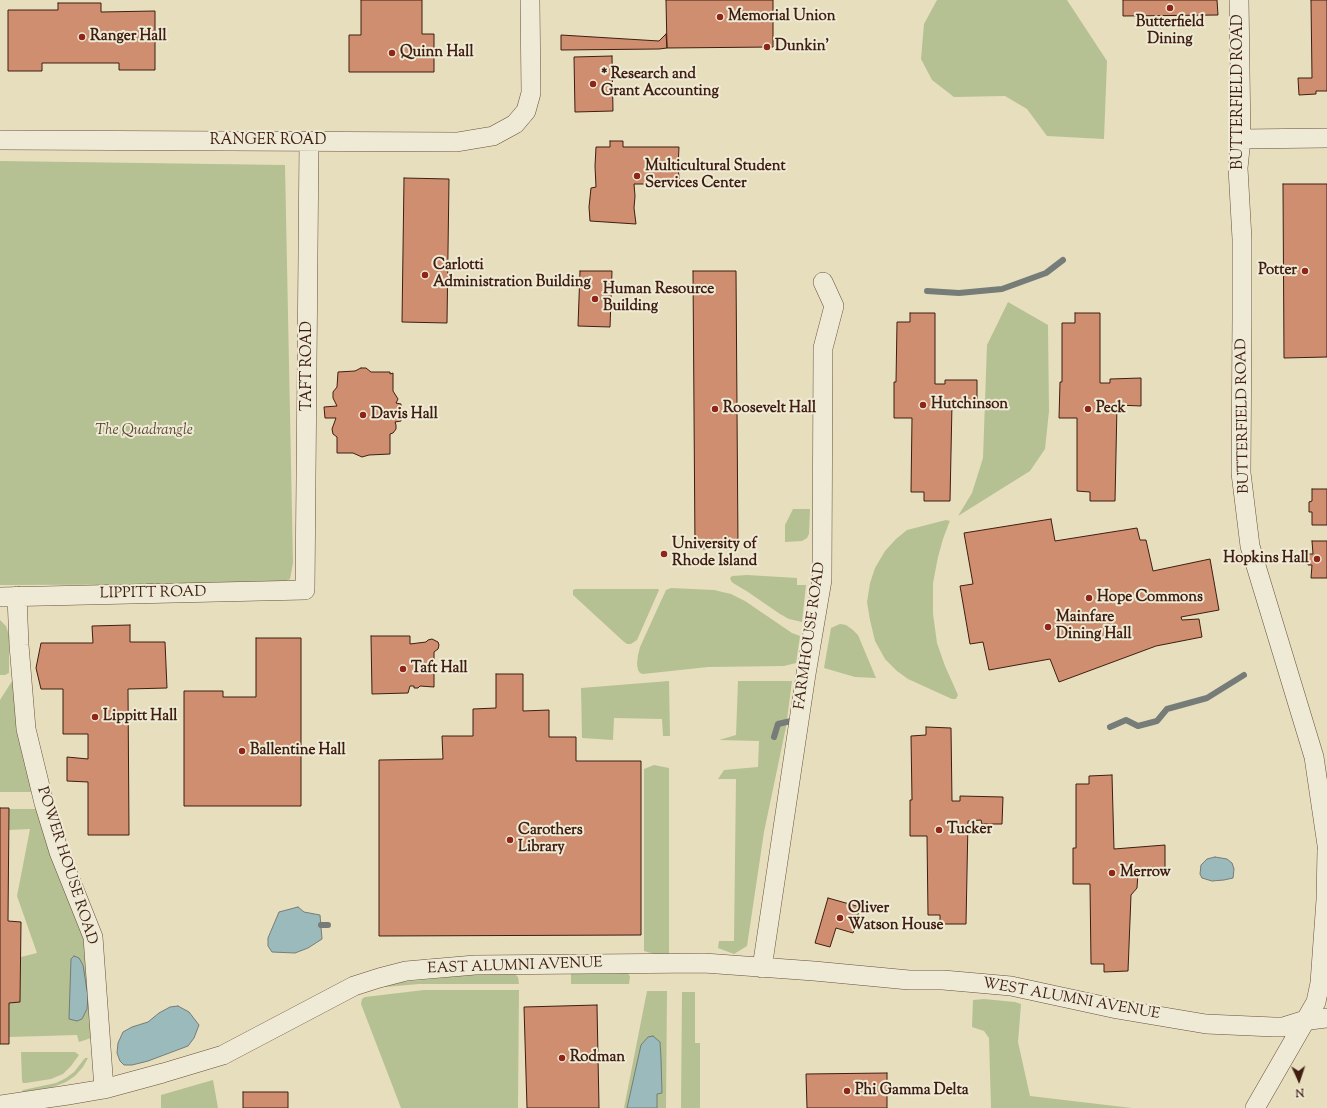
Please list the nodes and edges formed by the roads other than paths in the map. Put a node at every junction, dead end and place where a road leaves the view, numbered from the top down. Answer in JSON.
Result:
{"nodes":[{"id":1,"x":530,"y":0,"type":"edge"},
{"id":2,"x":1239,"y":0,"type":"edge"},
{"id":3,"x":1327,"y":138,"type":"edge"},
{"id":4,"x":1241,"y":139,"type":"junction"},
{"id":5,"x":0,"y":140,"type":"edge"},
{"id":6,"x":310,"y":141,"type":"junction"},
{"id":7,"x":823,"y":282,"type":"dead end"},
{"id":8,"x":305,"y":590,"type":"joint"},
{"id":9,"x":9,"y":597,"type":"edge"},
{"id":10,"x":1327,"y":845,"type":"edge"},
{"id":11,"x":1327,"y":850,"type":"edge"},
{"id":12,"x":762,"y":968,"type":"junction"},
{"id":13,"x":814,"y":971,"type":"joint"},
{"id":14,"x":1327,"y":1018,"type":"edge"},
{"id":15,"x":1306,"y":1021,"type":"junction"},
{"id":16,"x":104,"y":1089,"type":"junction"},
{"id":17,"x":0,"y":1105,"type":"edge"},
{"id":18,"x":1255,"y":1108,"type":"edge"}],
"edges":[{"from":1,"to":6,"type":"street","name":"RANGER ROAD"},
{"from":2,"to":4,"type":"street","name":"BUTTERFIELD ROAD"},
{"from":3,"to":4,"type":"street"},
{"from":4,"to":10,"type":"street","name":"BUTTERFIELD ROAD"},
{"from":5,"to":6,"type":"street","name":"RANGER ROAD"},
{"from":6,"to":8,"type":"street","name":"TAFT ROAD"},
{"from":7,"to":12,"type":"street","name":"FARMHOUSE ROAD"},
{"from":8,"to":9,"type":"street","name":"LIPPITT ROAD"},
{"from":9,"to":16,"type":"street","name":"POWER HOUSE ROAD"},
{"from":11,"to":15,"type":"street"},
{"from":12,"to":13,"type":"street","name":"EAST ALUMNI AVENUE"},
{"from":12,"to":16,"type":"street","name":"EAST ALUMNI AVENUE"},
{"from":13,"to":15,"type":"street","name":"WEST ALUMNI AVENUE"},
{"from":14,"to":15,"type":"street","name":"WEST ALUMNI AVENUE"},
{"from":15,"to":18,"type":"street"},
{"from":16,"to":17,"type":"street","name":"EAST ALUMNI AVENUE"}]}
